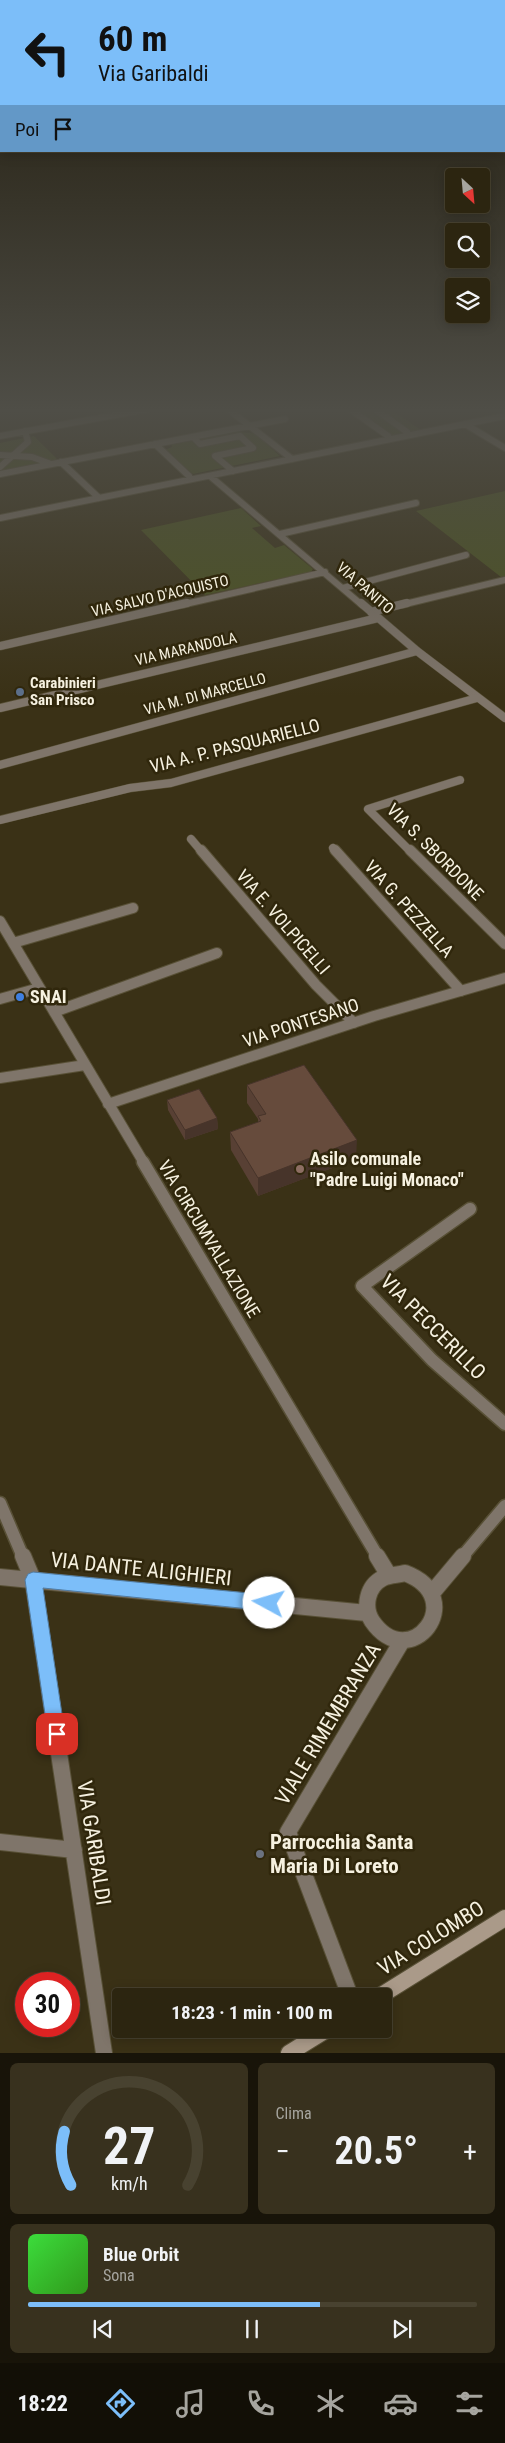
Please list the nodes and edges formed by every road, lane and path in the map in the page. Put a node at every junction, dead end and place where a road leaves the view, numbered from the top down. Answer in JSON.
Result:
{"nodes":[{"id":1,"x":65,"y":505,"type":"edge"},
{"id":2,"x":245,"y":505,"type":"edge"},
{"id":3,"x":408,"y":505,"type":"edge"},
{"id":4,"x":0,"y":518,"type":"edge"},
{"id":5,"x":280,"y":534,"type":"junction"},
{"id":6,"x":466,"y":555,"type":"dead end"},
{"id":7,"x":325,"y":572,"type":"junction"},
{"id":8,"x":505,"y":580,"type":"edge"},
{"id":9,"x":343,"y":588,"type":"junction"},
{"id":10,"x":375,"y":615,"type":"junction"},
{"id":11,"x":0,"y":646,"type":"edge"},
{"id":12,"x":417,"y":652,"type":"junction"},
{"id":13,"x":477,"y":698,"type":"junction"},
{"id":14,"x":0,"y":708,"type":"edge"},
{"id":15,"x":505,"y":718,"type":"edge"},
{"id":16,"x":0,"y":765,"type":"edge"},
{"id":17,"x":460,"y":780,"type":"dead end"},
{"id":18,"x":0,"y":820,"type":"edge"},
{"id":19,"x":191,"y":839,"type":"dead end"},
{"id":20,"x":333,"y":848,"type":"dead end"},
{"id":21,"x":133,"y":908,"type":"dead end"},
{"id":22,"x":0,"y":921,"type":"edge"},
{"id":23,"x":13,"y":943,"type":"junction"},
{"id":24,"x":505,"y":944,"type":"edge"},
{"id":25,"x":218,"y":953,"type":"dead end"},
{"id":26,"x":505,"y":978,"type":"edge"},
{"id":27,"x":39,"y":988,"type":"junction"},
{"id":28,"x":461,"y":991,"type":"junction"},
{"id":29,"x":0,"y":999,"type":"edge"},
{"id":30,"x":54,"y":1012,"type":"junction"},
{"id":31,"x":354,"y":1023,"type":"junction"},
{"id":32,"x":85,"y":1065,"type":"junction"},
{"id":33,"x":0,"y":1078,"type":"edge"},
{"id":34,"x":108,"y":1104,"type":"junction"},
{"id":35,"x":470,"y":1209,"type":"dead end"},
{"id":36,"x":505,"y":1424,"type":"edge"},
{"id":37,"x":0,"y":1503,"type":"edge"},
{"id":38,"x":505,"y":1506,"type":"edge"},
{"id":39,"x":388,"y":1574,"type":"junction"},
{"id":40,"x":0,"y":1577,"type":"edge"},
{"id":41,"x":33,"y":1580,"type":"junction"},
{"id":42,"x":432,"y":1593,"type":"junction"},
{"id":43,"x":367,"y":1613,"type":"junction"},
{"id":44,"x":402,"y":1641,"type":"junction"},
{"id":45,"x":0,"y":1842,"type":"edge"},
{"id":46,"x":74,"y":1850,"type":"junction"},
{"id":47,"x":505,"y":1918,"type":"edge"},
{"id":48,"x":347,"y":1988,"type":"edge"},
{"id":49,"x":392,"y":1989,"type":"edge"},
{"id":50,"x":316,"y":2038,"type":"edge"},
{"id":51,"x":300,"y":2050,"type":"edge"},
{"id":52,"x":104,"y":2053,"type":"edge"}],
"edges":[{"from":1,"to":4,"type":"street"},
{"from":2,"to":5,"type":"street","name":"VIA PANITO"},
{"from":3,"to":5,"type":"street"},
{"from":5,"to":7,"type":"street","name":"VIA PANITO"},
{"from":6,"to":9,"type":"street"},
{"from":7,"to":9,"type":"street","name":"VIA PANITO"},
{"from":7,"to":11,"type":"street","name":"VIA SALVO D'ACQUISTO"},
{"from":8,"to":10,"type":"street","name":"VIA MARANDOLA"},
{"from":9,"to":10,"type":"street","name":"VIA PANITO"},
{"from":10,"to":12,"type":"street","name":"VIA PANITO"},
{"from":10,"to":14,"type":"street","name":"VIA MARANDOLA"},
{"from":12,"to":13,"type":"street","name":"VIA PANITO"},
{"from":12,"to":16,"type":"street","name":"VIA M. DI MARCELLO"},
{"from":13,"to":15,"type":"street","name":"VIA PANITO"},
{"from":13,"to":18,"type":"street","name":"VIA A. P. PASQUARIELLO"},
{"from":17,"to":24,"type":"street","name":"VIA S. SBORDONE"},
{"from":19,"to":31,"type":"street","name":"VIA E. VOLPICELLI"},
{"from":20,"to":28,"type":"street","name":"VIA G. PEZZELLA"},
{"from":21,"to":23,"type":"street"},
{"from":22,"to":23,"type":"street","name":"VIA CIRCUMVALLAZIONE"},
{"from":23,"to":27,"type":"street","name":"VIA CIRCUMVALLAZIONE"},
{"from":25,"to":30,"type":"street"},
{"from":26,"to":28,"type":"street","name":"VIA PONTESANO"},
{"from":27,"to":29,"type":"street"},
{"from":27,"to":30,"type":"street","name":"VIA CIRCUMVALLAZIONE"},
{"from":28,"to":31,"type":"street","name":"VIA PONTESANO"},
{"from":30,"to":32,"type":"street","name":"VIA CIRCUMVALLAZIONE"},
{"from":31,"to":34,"type":"street","name":"VIA PONTESANO"},
{"from":32,"to":33,"type":"street"},
{"from":32,"to":34,"type":"street","name":"VIA CIRCUMVALLAZIONE"},
{"from":34,"to":39,"type":"street","name":"VIA CIRCUMVALLAZIONE"},
{"from":35,"to":36,"type":"street","name":"VIA PECCERILLO"},
{"from":37,"to":41,"type":"street","name":"VIA GARIBALDI"},
{"from":38,"to":42,"type":"street"},
{"from":39,"to":42,"type":"street"},
{"from":39,"to":43,"type":"street"},
{"from":40,"to":41,"type":"street","name":"VIA DANTE ALIGHIERI"},
{"from":41,"to":43,"type":"street","name":"VIA DANTE ALIGHIERI"},
{"from":41,"to":46,"type":"street","name":"VIA GARIBALDI"},
{"from":42,"to":44,"type":"street"},
{"from":43,"to":44,"type":"street"},
{"from":44,"to":48,"type":"street","name":"VIALE RIMEMBRANZA"},
{"from":45,"to":46,"type":"street"},
{"from":46,"to":52,"type":"street","name":"VIA GARIBALDI"},
{"from":47,"to":49,"type":"street","name":"VIA COLOMBO"},
{"from":50,"to":51,"type":"street"}]}
